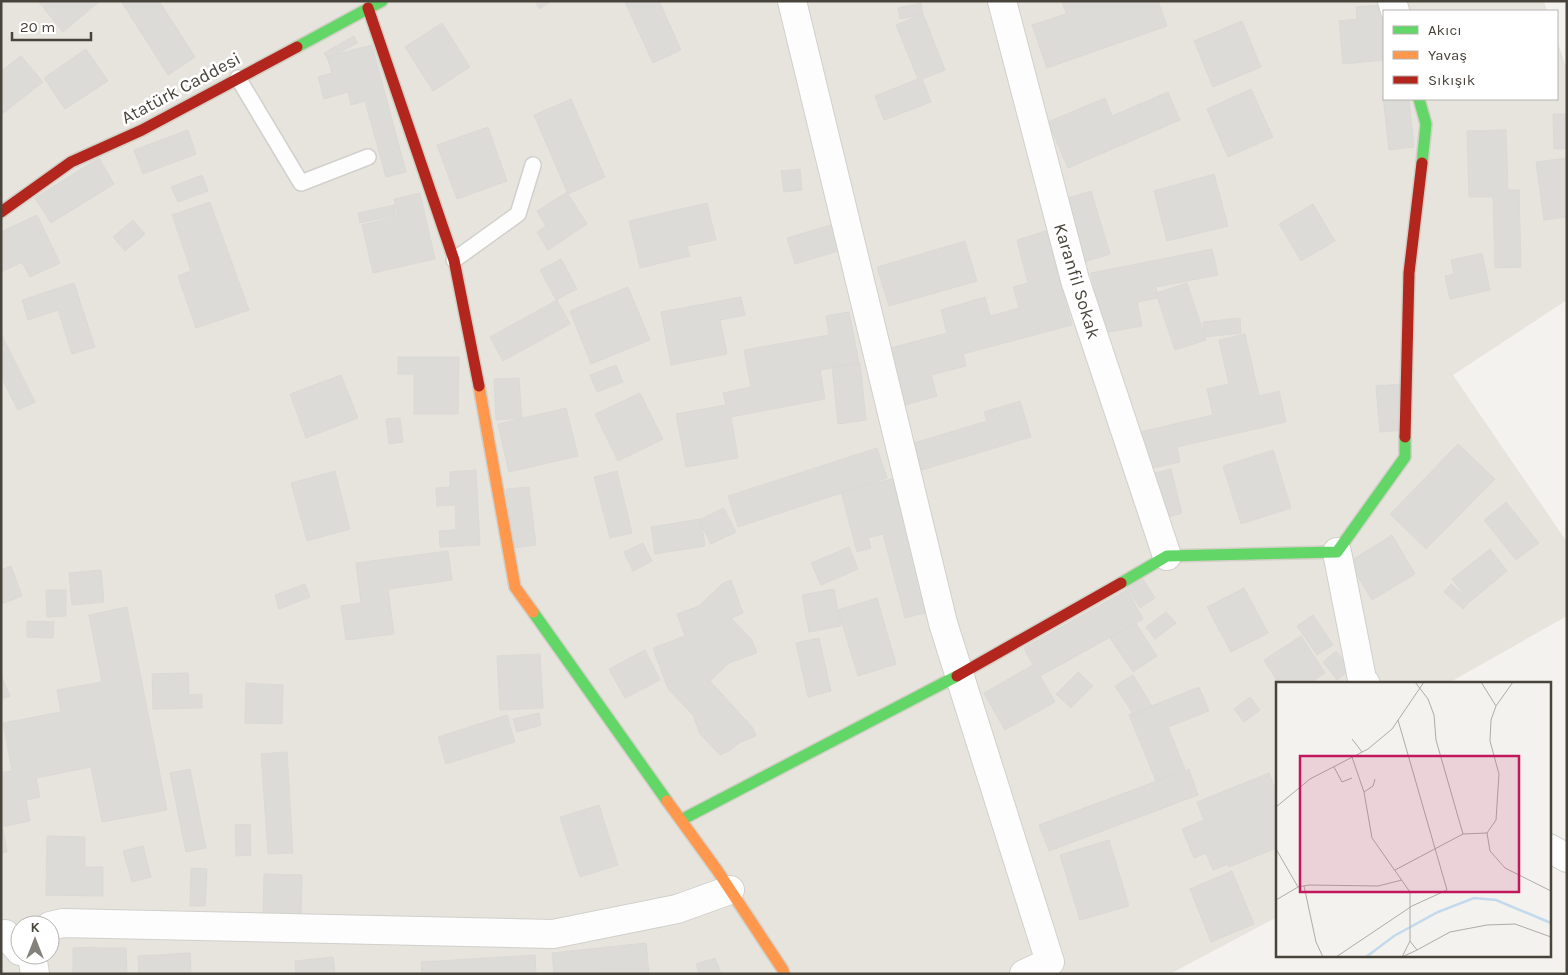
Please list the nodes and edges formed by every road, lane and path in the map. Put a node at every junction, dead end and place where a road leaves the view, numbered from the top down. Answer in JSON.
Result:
{"nodes":[{"id":1,"x":382,"y":1,"type":"edge"},
{"id":2,"x":792,"y":1,"type":"edge"},
{"id":3,"x":1002,"y":1,"type":"edge"},
{"id":4,"x":368,"y":8,"type":"junction"},
{"id":5,"x":238,"y":78,"type":"junction"},
{"id":6,"x":1419,"y":100,"type":"edge"},
{"id":7,"x":368,"y":157,"type":"dead end"},
{"id":8,"x":533,"y":165,"type":"dead end"},
{"id":9,"x":1,"y":212,"type":"edge"},
{"id":10,"x":454,"y":260,"type":"junction"},
{"id":11,"x":1337,"y":552,"type":"junction"},
{"id":12,"x":1167,"y":556,"type":"junction"},
{"id":13,"x":960,"y":675,"type":"junction"},
{"id":14,"x":1364,"y":682,"type":"edge"},
{"id":15,"x":681,"y":820,"type":"junction"},
{"id":16,"x":1550,"y":849,"type":"edge"},
{"id":17,"x":1567,"y":858,"type":"edge"},
{"id":18,"x":730,"y":890,"type":"junction"},
{"id":19,"x":60,"y":924,"type":"edge"},
{"id":20,"x":784,"y":974,"type":"edge"},
{"id":21,"x":1024,"y":974,"type":"edge"}],
"edges":[{"from":1,"to":4,"type":"street","name":"Atatürk Caddesi"},
{"from":2,"to":13,"type":"street"},
{"from":3,"to":12,"type":"street","name":"Karanfil Sokak"},
{"from":4,"to":5,"type":"street","name":"Atatürk Caddesi"},
{"from":4,"to":10,"type":"street"},
{"from":5,"to":7,"type":"lane"},
{"from":5,"to":9,"type":"street","name":"Atatürk Caddesi"},
{"from":6,"to":11,"type":"street"},
{"from":8,"to":10,"type":"lane"},
{"from":10,"to":15,"type":"street"},
{"from":11,"to":12,"type":"street"},
{"from":11,"to":14,"type":"street"},
{"from":12,"to":13,"type":"street"},
{"from":13,"to":15,"type":"street"},
{"from":13,"to":21,"type":"street"},
{"from":15,"to":18,"type":"street"},
{"from":16,"to":17,"type":"street"},
{"from":18,"to":19,"type":"street"},
{"from":18,"to":20,"type":"street"}]}
